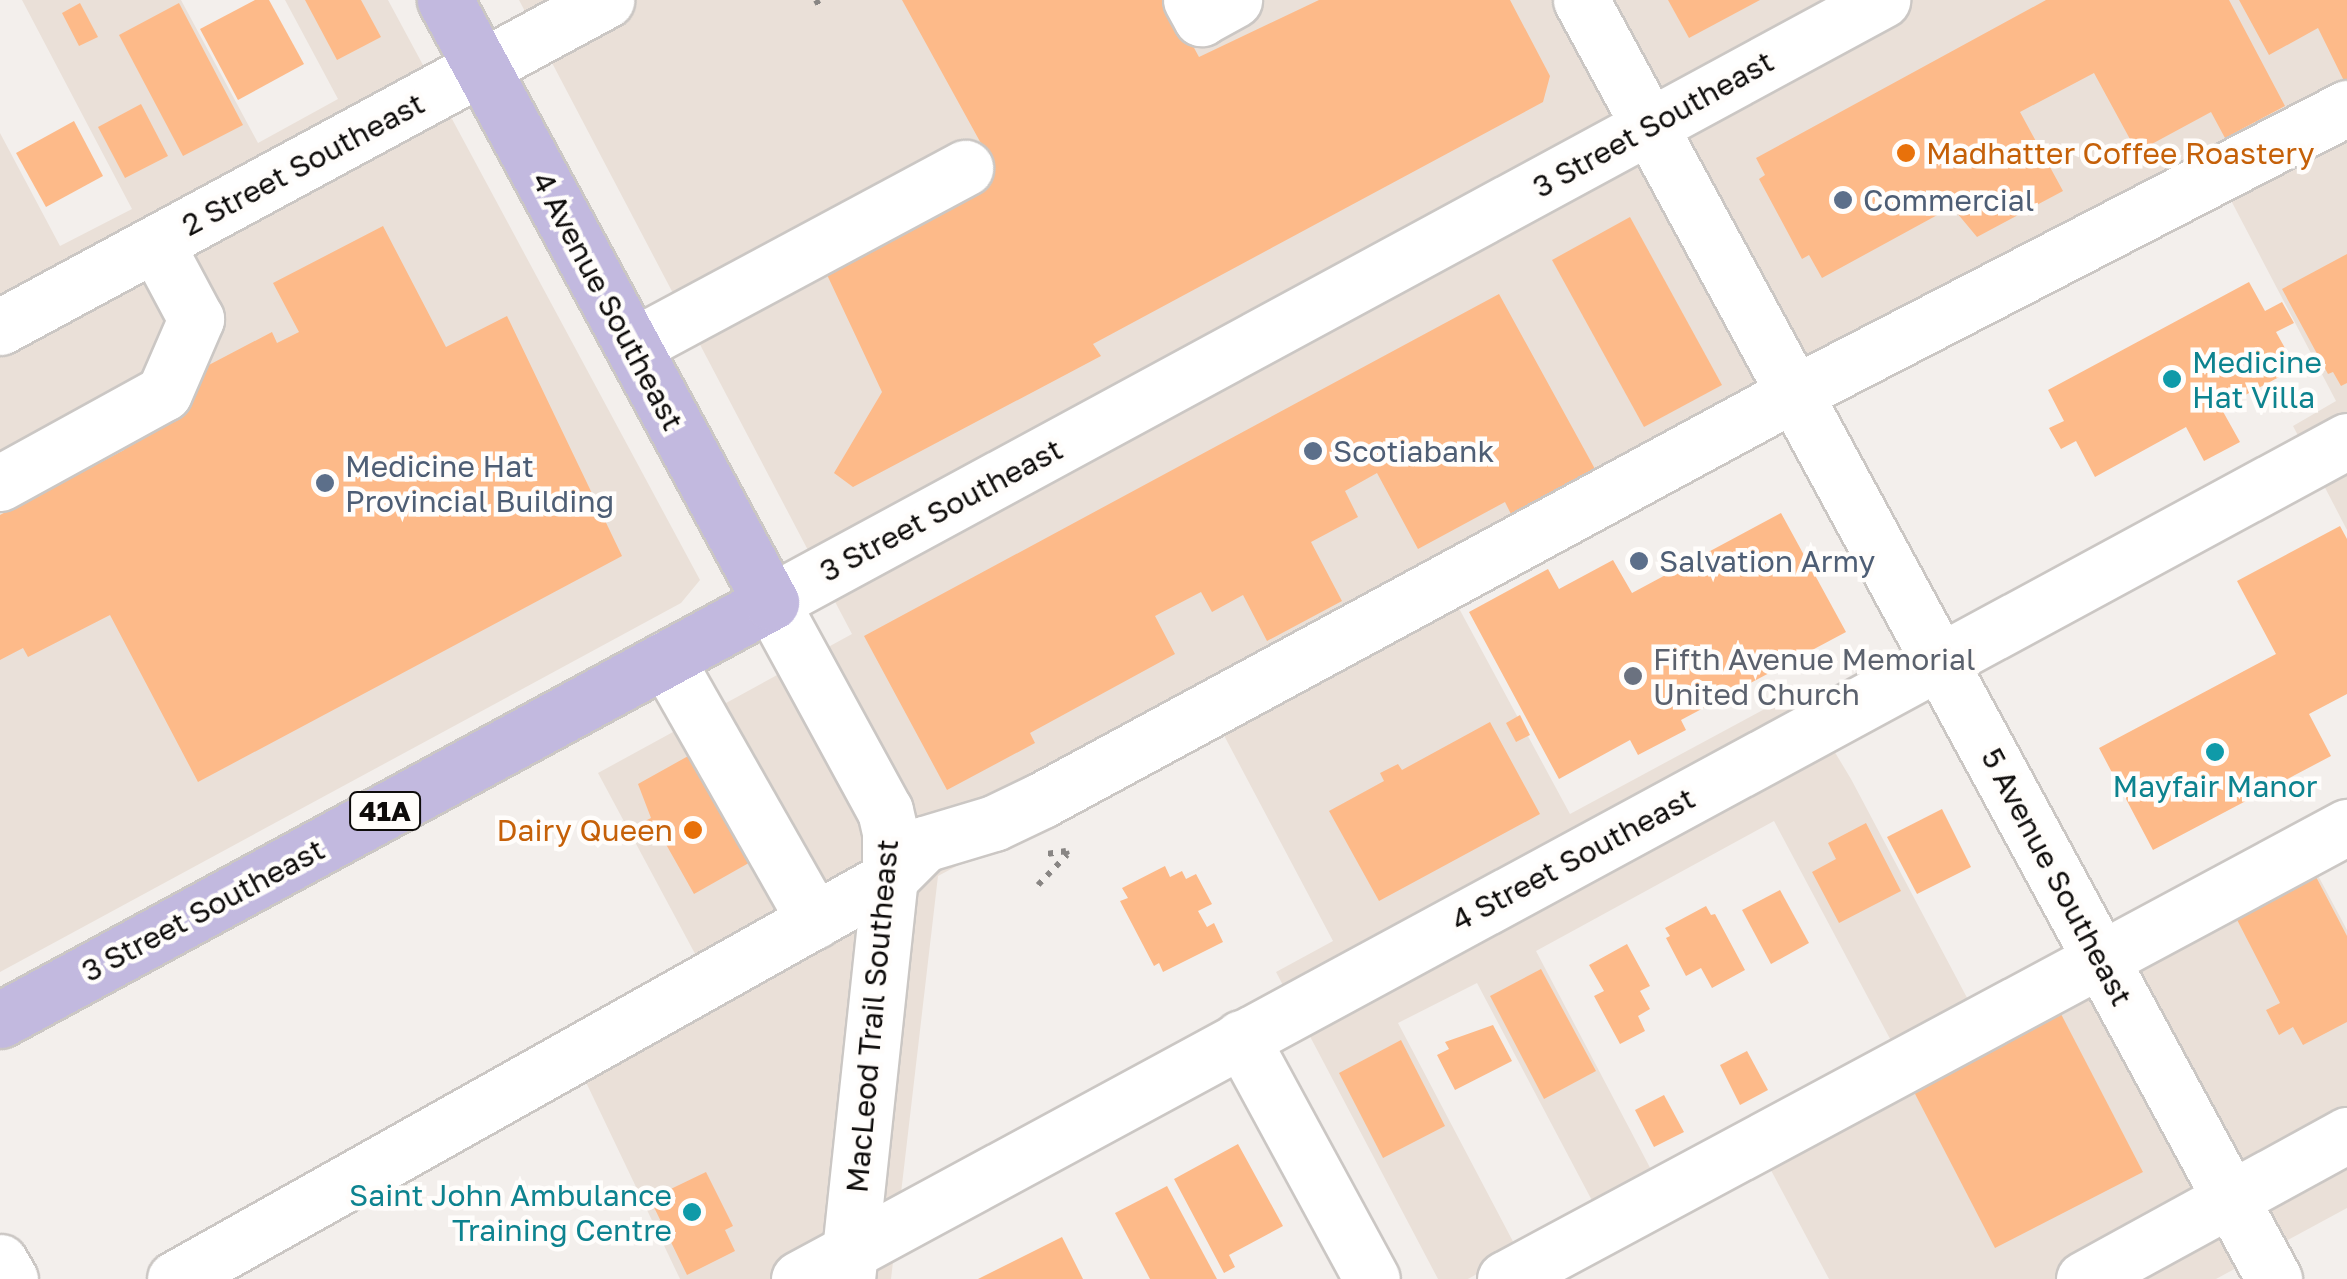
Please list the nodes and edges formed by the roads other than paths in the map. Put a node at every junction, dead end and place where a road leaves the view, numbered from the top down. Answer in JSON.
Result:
{"nodes":[{"id":1,"x":445,"y":0,"type":"edge"},
{"id":2,"x":606,"y":0,"type":"edge"},
{"id":3,"x":1191,"y":0,"type":"edge"},
{"id":4,"x":1234,"y":0,"type":"edge"},
{"id":5,"x":1581,"y":0,"type":"edge"},
{"id":6,"x":1882,"y":0,"type":"edge"},
{"id":7,"x":482,"y":68,"type":"junction"},
{"id":8,"x":2347,"y":108,"type":"edge"},
{"id":9,"x":1650,"y":125,"type":"junction"},
{"id":10,"x":965,"y":168,"type":"dead end"},
{"id":11,"x":156,"y":244,"type":"junction"},
{"id":12,"x":0,"y":327,"type":"edge"},
{"id":13,"x":633,"y":346,"type":"junction"},
{"id":14,"x":1797,"y":392,"type":"junction"},
{"id":15,"x":2347,"y":441,"type":"edge"},
{"id":16,"x":0,"y":482,"type":"edge"},
{"id":17,"x":771,"y":602,"type":"junction"},
{"id":18,"x":666,"y":659,"type":"junction"},
{"id":19,"x":1941,"y":661,"type":"junction"},
{"id":20,"x":2347,"y":828,"type":"edge"},
{"id":21,"x":890,"y":878,"type":"junction"},
{"id":22,"x":814,"y":921,"type":"junction"},
{"id":23,"x":2100,"y":958,"type":"junction"},
{"id":24,"x":0,"y":1020,"type":"edge"},
{"id":25,"x":1241,"y":1038,"type":"junction"},
{"id":26,"x":2347,"y":1135,"type":"edge"},
{"id":27,"x":2230,"y":1200,"type":"junction"},
{"id":28,"x":0,"y":1262,"type":"edge"},
{"id":29,"x":849,"y":1264,"type":"edge"},
{"id":30,"x":10,"y":1279,"type":"edge"},
{"id":31,"x":175,"y":1279,"type":"edge"},
{"id":32,"x":799,"y":1279,"type":"edge"},
{"id":33,"x":1372,"y":1279,"type":"edge"},
{"id":34,"x":1505,"y":1279,"type":"edge"},
{"id":35,"x":2084,"y":1279,"type":"edge"},
{"id":36,"x":2274,"y":1279,"type":"edge"}],
"edges":[{"from":1,"to":7,"type":"main road","name":"4 Avenue Southeast"},
{"from":2,"to":7,"type":"street","name":"2 Street Southeast"},
{"from":3,"to":4,"type":"street"},
{"from":5,"to":9,"type":"street","name":"5 Avenue Southeast"},
{"from":6,"to":9,"type":"street","name":"3 Street Southeast"},
{"from":7,"to":11,"type":"street","name":"2 Street Southeast"},
{"from":7,"to":13,"type":"main road","name":"4 Avenue Southeast"},
{"from":8,"to":14,"type":"street"},
{"from":9,"to":14,"type":"street","name":"5 Avenue Southeast"},
{"from":9,"to":17,"type":"street","name":"3 Street Southeast"},
{"from":10,"to":13,"type":"street"},
{"from":11,"to":12,"type":"street","name":"2 Street Southeast"},
{"from":11,"to":16,"type":"street"},
{"from":13,"to":17,"type":"main road","name":"4 Avenue Southeast"},
{"from":14,"to":19,"type":"street","name":"5 Avenue Southeast"},
{"from":14,"to":21,"type":"street"},
{"from":15,"to":19,"type":"street","name":"4 Street Southeast"},
{"from":17,"to":18,"type":"main road","name":"3 Street Southeast","number":"41A"},
{"from":17,"to":21,"type":"street","name":"MacLeod Trail Southeast"},
{"from":18,"to":22,"type":"street"},
{"from":18,"to":24,"type":"main road","name":"3 Street Southeast","number":"41A"},
{"from":19,"to":23,"type":"street","name":"5 Avenue Southeast"},
{"from":19,"to":25,"type":"street","name":"4 Street Southeast"},
{"from":20,"to":23,"type":"street"},
{"from":21,"to":22,"type":"street"},
{"from":21,"to":29,"type":"street","name":"MacLeod Trail Southeast"},
{"from":22,"to":31,"type":"street"},
{"from":23,"to":27,"type":"street","name":"5 Avenue Southeast"},
{"from":23,"to":34,"type":"street"},
{"from":25,"to":29,"type":"street","name":"4 Street Southeast"},
{"from":25,"to":33,"type":"street"},
{"from":26,"to":27,"type":"street"},
{"from":27,"to":35,"type":"street"},
{"from":27,"to":36,"type":"street","name":"5 Avenue Southeast"},
{"from":28,"to":30,"type":"street"},
{"from":29,"to":32,"type":"street","name":"4 Street Southeast"}]}
